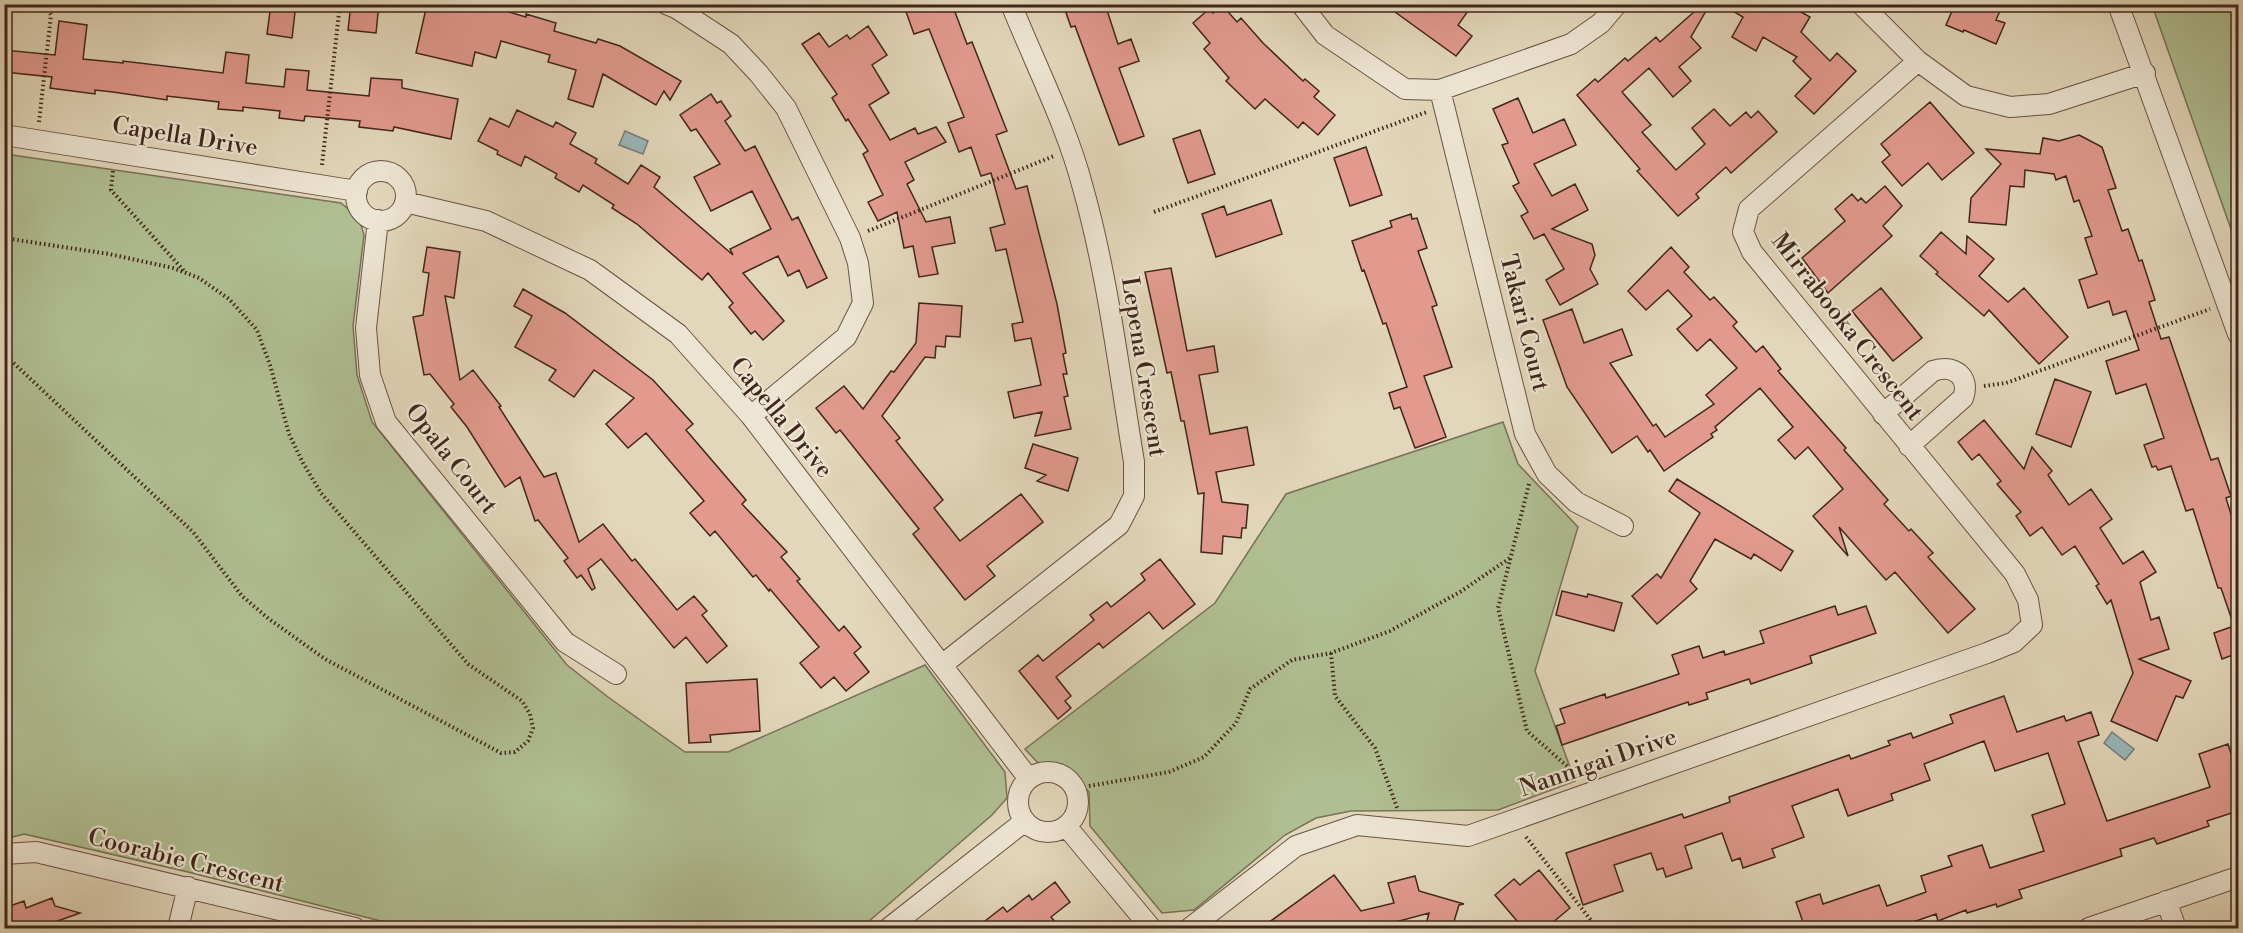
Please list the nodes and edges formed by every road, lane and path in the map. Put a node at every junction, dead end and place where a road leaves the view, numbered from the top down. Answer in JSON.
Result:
{"nodes":[{"id":1,"x":46,"y":4,"type":"edge"},
{"id":2,"x":340,"y":4,"type":"edge"},
{"id":3,"x":1011,"y":4,"type":"edge"},
{"id":4,"x":1301,"y":4,"type":"edge"},
{"id":5,"x":1617,"y":4,"type":"edge"},
{"id":6,"x":1861,"y":4,"type":"edge"},
{"id":7,"x":2118,"y":4,"type":"edge"},
{"id":8,"x":673,"y":6,"type":"edge"},
{"id":9,"x":1918,"y":61,"type":"junction"},
{"id":10,"x":2145,"y":73,"type":"junction"},
{"id":11,"x":1443,"y":98,"type":"junction"},
{"id":12,"x":4,"y":135,"type":"edge"},
{"id":13,"x":37,"y":140,"type":"junction"},
{"id":14,"x":1071,"y":150,"type":"junction"},
{"id":15,"x":115,"y":152,"type":"junction"},
{"id":16,"x":319,"y":184,"type":"junction"},
{"id":17,"x":357,"y":191,"type":"junction"},
{"id":18,"x":405,"y":202,"type":"junction"},
{"id":19,"x":1154,"y":212,"type":"dead end"},
{"id":20,"x":378,"y":220,"type":"junction"},
{"id":21,"x":4,"y":238,"type":"edge"},
{"id":22,"x":850,"y":238,"type":"junction"},
{"id":23,"x":186,"y":273,"type":"junction"},
{"id":24,"x":2227,"y":303,"type":"junction"},
{"id":25,"x":2238,"y":334,"type":"edge"},
{"id":26,"x":4,"y":354,"type":"edge"},
{"id":27,"x":1966,"y":390,"type":"junction"},
{"id":28,"x":1883,"y":414,"type":"junction"},
{"id":29,"x":751,"y":416,"type":"junction"},
{"id":30,"x":1909,"y":446,"type":"junction"},
{"id":31,"x":1536,"y":454,"type":"junction"},
{"id":32,"x":1623,"y":526,"type":"dead end"},
{"id":33,"x":1510,"y":558,"type":"junction"},
{"id":34,"x":2032,"y":625,"type":"joint"},
{"id":35,"x":1331,"y":653,"type":"junction"},
{"id":36,"x":942,"y":665,"type":"junction"},
{"id":37,"x":615,"y":674,"type":"dead end"},
{"id":38,"x":1029,"y":779,"type":"junction"},
{"id":39,"x":1089,"y":786,"type":"dead end"},
{"id":40,"x":1582,"y":796,"type":"junction"},
{"id":41,"x":1512,"y":820,"type":"junction"},
{"id":42,"x":1024,"y":821,"type":"junction"},
{"id":43,"x":1066,"y":826,"type":"junction"},
{"id":44,"x":1406,"y":830,"type":"junction"},
{"id":45,"x":4,"y":854,"type":"edge"},
{"id":46,"x":2238,"y":877,"type":"edge"},
{"id":47,"x":188,"y":887,"type":"junction"},
{"id":48,"x":2166,"y":901,"type":"junction"},
{"id":49,"x":178,"y":928,"type":"edge"},
{"id":50,"x":356,"y":928,"type":"edge"},
{"id":51,"x":889,"y":928,"type":"edge"},
{"id":52,"x":1151,"y":928,"type":"edge"},
{"id":53,"x":1190,"y":928,"type":"edge"},
{"id":54,"x":1598,"y":928,"type":"edge"},
{"id":55,"x":2089,"y":928,"type":"edge"},
{"id":56,"x":2176,"y":928,"type":"edge"}],
"edges":[{"from":1,"to":13,"type":"path"},
{"from":2,"to":16,"type":"path"},
{"from":3,"to":14,"type":"street","name":"Lepena Crescent"},
{"from":4,"to":11,"type":"street"},
{"from":5,"to":11,"type":"street"},
{"from":6,"to":9,"type":"street"},
{"from":7,"to":10,"type":"street"},
{"from":8,"to":22,"type":"street"},
{"from":9,"to":10,"type":"street"},
{"from":9,"to":28,"type":"street","name":"Mirrabooka Crescent"},
{"from":10,"to":24,"type":"street"},
{"from":11,"to":19,"type":"path"},
{"from":11,"to":31,"type":"street","name":"Takari Court"},
{"from":12,"to":13,"type":"street","name":"Capella Drive"},
{"from":13,"to":15,"type":"street","name":"Capella Drive"},
{"from":14,"to":22,"type":"path"},
{"from":14,"to":36,"type":"street","name":"Lepena Crescent"},
{"from":15,"to":16,"type":"street","name":"Capella Drive"},
{"from":15,"to":23,"type":"path"},
{"from":16,"to":17,"type":"street","name":"Capella Drive"},
{"from":17,"to":18,"type":"street"},
{"from":17,"to":20,"type":"street"},
{"from":18,"to":20,"type":"street"},
{"from":18,"to":29,"type":"street","name":"Capella Drive"},
{"from":20,"to":37,"type":"street","name":"Opala Court"},
{"from":21,"to":23,"type":"path"},
{"from":22,"to":29,"type":"street"},
{"from":23,"to":26,"type":"path"},
{"from":24,"to":25,"type":"street"},
{"from":24,"to":27,"type":"path"},
{"from":27,"to":28,"type":"street"},
{"from":27,"to":30,"type":"street"},
{"from":28,"to":30,"type":"street","name":"Mirrabooka Crescent"},
{"from":29,"to":36,"type":"street","name":"Capella Drive"},
{"from":30,"to":34,"type":"street","name":"Mirrabooka Crescent"},
{"from":31,"to":32,"type":"street","name":"Takari Court"},
{"from":31,"to":33,"type":"path"},
{"from":33,"to":35,"type":"path"},
{"from":33,"to":40,"type":"path"},
{"from":34,"to":40,"type":"street","name":"Nannigai Drive"},
{"from":35,"to":39,"type":"path"},
{"from":35,"to":44,"type":"path"},
{"from":36,"to":38,"type":"street","name":"Capella Drive"},
{"from":38,"to":42,"type":"street"},
{"from":38,"to":43,"type":"street"},
{"from":40,"to":41,"type":"street","name":"Nannigai Drive"},
{"from":41,"to":44,"type":"street","name":"Nannigai Drive"},
{"from":41,"to":54,"type":"path"},
{"from":42,"to":43,"type":"street"},
{"from":42,"to":51,"type":"street"},
{"from":43,"to":52,"type":"street"},
{"from":44,"to":53,"type":"street","name":"Nannigai Drive"},
{"from":45,"to":47,"type":"street","name":"Coorabie Crescent"},
{"from":46,"to":48,"type":"street"},
{"from":47,"to":49,"type":"street"},
{"from":47,"to":50,"type":"street","name":"Coorabie Crescent"},
{"from":48,"to":55,"type":"street"},
{"from":48,"to":56,"type":"street"}]}
